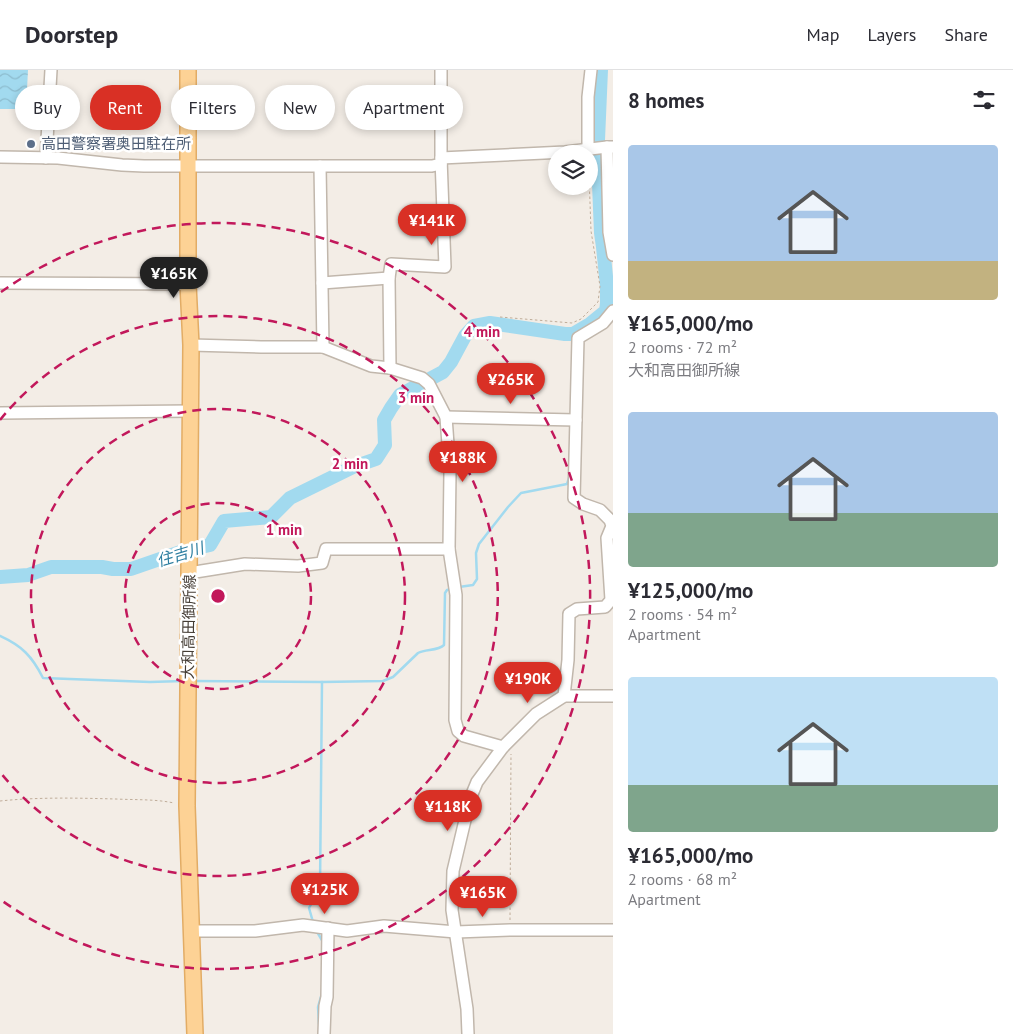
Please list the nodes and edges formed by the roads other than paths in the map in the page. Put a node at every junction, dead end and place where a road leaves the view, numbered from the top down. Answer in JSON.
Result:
{"nodes":[{"id":1,"x":51,"y":70,"type":"edge"},
{"id":2,"x":188,"y":70,"type":"edge"},
{"id":3,"x":441,"y":70,"type":"edge"},
{"id":4,"x":591,"y":70,"type":"edge"},
{"id":5,"x":588,"y":145,"type":"edge"},
{"id":6,"x":610,"y":147,"type":"edge"},
{"id":7,"x":548,"y":153,"type":"edge"},
{"id":8,"x":0,"y":158,"type":"edge"},
{"id":9,"x":46,"y":158,"type":"junction"},
{"id":10,"x":441,"y":161,"type":"junction"},
{"id":11,"x":188,"y":166,"type":"junction"},
{"id":12,"x":320,"y":166,"type":"junction"},
{"id":13,"x":613,"y":255,"type":"edge"},
{"id":14,"x":389,"y":278,"type":"junction"},
{"id":15,"x":0,"y":283,"type":"edge"},
{"id":16,"x":322,"y":283,"type":"junction"},
{"id":17,"x":188,"y":284,"type":"junction"},
{"id":18,"x":613,"y":310,"type":"edge"},
{"id":19,"x":192,"y":345,"type":"junction"},
{"id":20,"x":323,"y":347,"type":"junction"},
{"id":21,"x":390,"y":368,"type":"junction"},
{"id":22,"x":191,"y":411,"type":"junction"},
{"id":23,"x":0,"y":413,"type":"edge"},
{"id":24,"x":446,"y":418,"type":"junction"},
{"id":25,"x":576,"y":420,"type":"junction"},
{"id":26,"x":612,"y":526,"type":"edge"},
{"id":27,"x":449,"y":549,"type":"junction"},
{"id":28,"x":189,"y":573,"type":"junction"},
{"id":29,"x":564,"y":696,"type":"junction"},
{"id":30,"x":613,"y":696,"type":"edge"},
{"id":31,"x":503,"y":748,"type":"junction"},
{"id":32,"x":328,"y":928,"type":"junction"},
{"id":33,"x":192,"y":930,"type":"junction"},
{"id":34,"x":613,"y":930,"type":"edge"},
{"id":35,"x":456,"y":932,"type":"junction"},
{"id":36,"x":195,"y":1034,"type":"edge"},
{"id":37,"x":324,"y":1034,"type":"edge"},
{"id":38,"x":468,"y":1034,"type":"edge"}],
"edges":[{"from":1,"to":9,"type":"street"},
{"from":2,"to":11,"type":"main road","name":"大和高田御所線"},
{"from":3,"to":10,"type":"street"},
{"from":4,"to":5,"type":"street"},
{"from":6,"to":13,"type":"street"},
{"from":7,"to":10,"type":"street"},
{"from":8,"to":9,"type":"street"},
{"from":9,"to":11,"type":"street"},
{"from":10,"to":12,"type":"street"},
{"from":10,"to":14,"type":"street"},
{"from":11,"to":12,"type":"street"},
{"from":11,"to":17,"type":"main road","name":"大和高田御所線"},
{"from":12,"to":16,"type":"street"},
{"from":14,"to":16,"type":"street"},
{"from":14,"to":21,"type":"street"},
{"from":15,"to":17,"type":"street"},
{"from":16,"to":20,"type":"street"},
{"from":17,"to":19,"type":"main road","name":"大和高田御所線"},
{"from":18,"to":25,"type":"street"},
{"from":19,"to":20,"type":"street"},
{"from":19,"to":22,"type":"main road","name":"大和高田御所線"},
{"from":20,"to":21,"type":"street"},
{"from":21,"to":24,"type":"street"},
{"from":22,"to":23,"type":"street"},
{"from":22,"to":28,"type":"main road","name":"大和高田御所線"},
{"from":24,"to":25,"type":"street"},
{"from":24,"to":27,"type":"street"},
{"from":25,"to":26,"type":"street"},
{"from":26,"to":29,"type":"street"},
{"from":27,"to":28,"type":"street"},
{"from":27,"to":31,"type":"street"},
{"from":28,"to":33,"type":"main road","name":"大和高田御所線"},
{"from":29,"to":30,"type":"street"},
{"from":29,"to":31,"type":"street"},
{"from":31,"to":35,"type":"street"},
{"from":32,"to":33,"type":"street"},
{"from":32,"to":35,"type":"street"},
{"from":32,"to":37,"type":"street"},
{"from":33,"to":36,"type":"main road","name":"大和高田御所線"},
{"from":34,"to":35,"type":"street"},
{"from":35,"to":38,"type":"street"}]}
